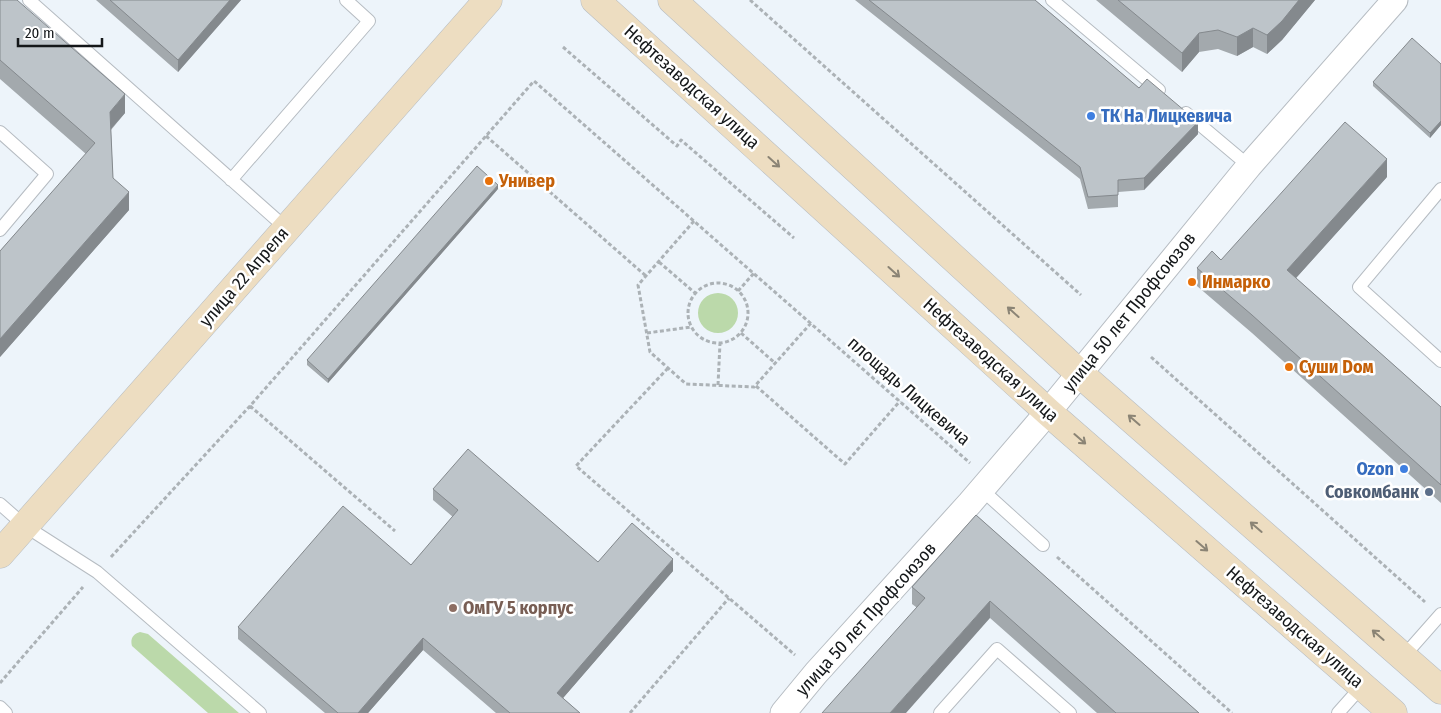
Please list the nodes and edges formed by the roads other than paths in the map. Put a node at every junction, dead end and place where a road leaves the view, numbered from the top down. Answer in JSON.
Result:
{"nodes":[{"id":1,"x":29,"y":0,"type":"edge"},
{"id":2,"x":346,"y":0,"type":"edge"},
{"id":3,"x":488,"y":0,"type":"edge"},
{"id":4,"x":595,"y":0,"type":"edge"},
{"id":5,"x":672,"y":0,"type":"edge"},
{"id":6,"x":1052,"y":0,"type":"edge"},
{"id":7,"x":1395,"y":0,"type":"edge"},
{"id":8,"x":0,"y":132,"type":"edge"},
{"id":9,"x":1249,"y":166,"type":"junction"},
{"id":10,"x":231,"y":180,"type":"junction"},
{"id":11,"x":1441,"y":189,"type":"edge"},
{"id":12,"x":287,"y":229,"type":"junction"},
{"id":13,"x":0,"y":230,"type":"edge"},
{"id":14,"x":1441,"y":361,"type":"edge"},
{"id":15,"x":1079,"y":373,"type":"junction"},
{"id":16,"x":1048,"y":412,"type":"junction"},
{"id":17,"x":985,"y":484,"type":"junction"},
{"id":18,"x":0,"y":504,"type":"edge"},
{"id":19,"x":25,"y":526,"type":"junction"},
{"id":20,"x":1044,"y":544,"type":"road end"},
{"id":21,"x":0,"y":554,"type":"edge"},
{"id":22,"x":1440,"y":615,"type":"edge"},
{"id":23,"x":1403,"y":657,"type":"junction"},
{"id":24,"x":1362,"y":686,"type":"junction"},
{"id":25,"x":1441,"y":690,"type":"edge"},
{"id":26,"x":0,"y":707,"type":"edge"},
{"id":27,"x":6,"y":713,"type":"edge"},
{"id":28,"x":260,"y":713,"type":"edge"},
{"id":29,"x":783,"y":713,"type":"edge"},
{"id":30,"x":940,"y":713,"type":"edge"},
{"id":31,"x":1070,"y":713,"type":"edge"},
{"id":32,"x":1338,"y":713,"type":"edge"},
{"id":33,"x":1393,"y":713,"type":"edge"}],
"edges":[{"from":1,"to":10,"type":"lane"},
{"from":2,"to":10,"type":"lane"},
{"from":3,"to":12,"type":"main road","name":"улица 22 Апреля"},
{"from":4,"to":16,"type":"main road","name":"Нефтезаводская улица","one_way":true},
{"from":15,"to":5,"type":"main road","one_way":true},
{"from":6,"to":9,"type":"lane"},
{"from":7,"to":9,"type":"street","name":"улица 50 лет Профсоюзов"},
{"from":8,"to":13,"type":"lane"},
{"from":9,"to":15,"type":"street","name":"улица 50 лет Профсоюзов"},
{"from":10,"to":12,"type":"lane"},
{"from":11,"to":14,"type":"lane"},
{"from":12,"to":19,"type":"main road","name":"улица 22 Апреля"},
{"from":15,"to":16,"type":"street","name":"улица 50 лет Профсоюзов"},
{"from":23,"to":15,"type":"main road","one_way":true},
{"from":16,"to":17,"type":"street","name":"улица 50 лет Профсоюзов"},
{"from":16,"to":24,"type":"main road","name":"Нефтезаводская улица","one_way":true},
{"from":17,"to":20,"type":"lane"},
{"from":17,"to":29,"type":"street","name":"улица 50 лет Профсоюзов"},
{"from":18,"to":19,"type":"lane"},
{"from":19,"to":21,"type":"main road","name":"улица 22 Апреля"},
{"from":19,"to":28,"type":"lane"},
{"from":22,"to":23,"type":"lane"},
{"from":23,"to":25,"type":"main road"},
{"from":24,"to":32,"type":"lane"},
{"from":24,"to":33,"type":"main road","name":"Нефтезаводская улица"},
{"from":26,"to":27,"type":"lane"},
{"from":30,"to":31,"type":"lane"}]}
